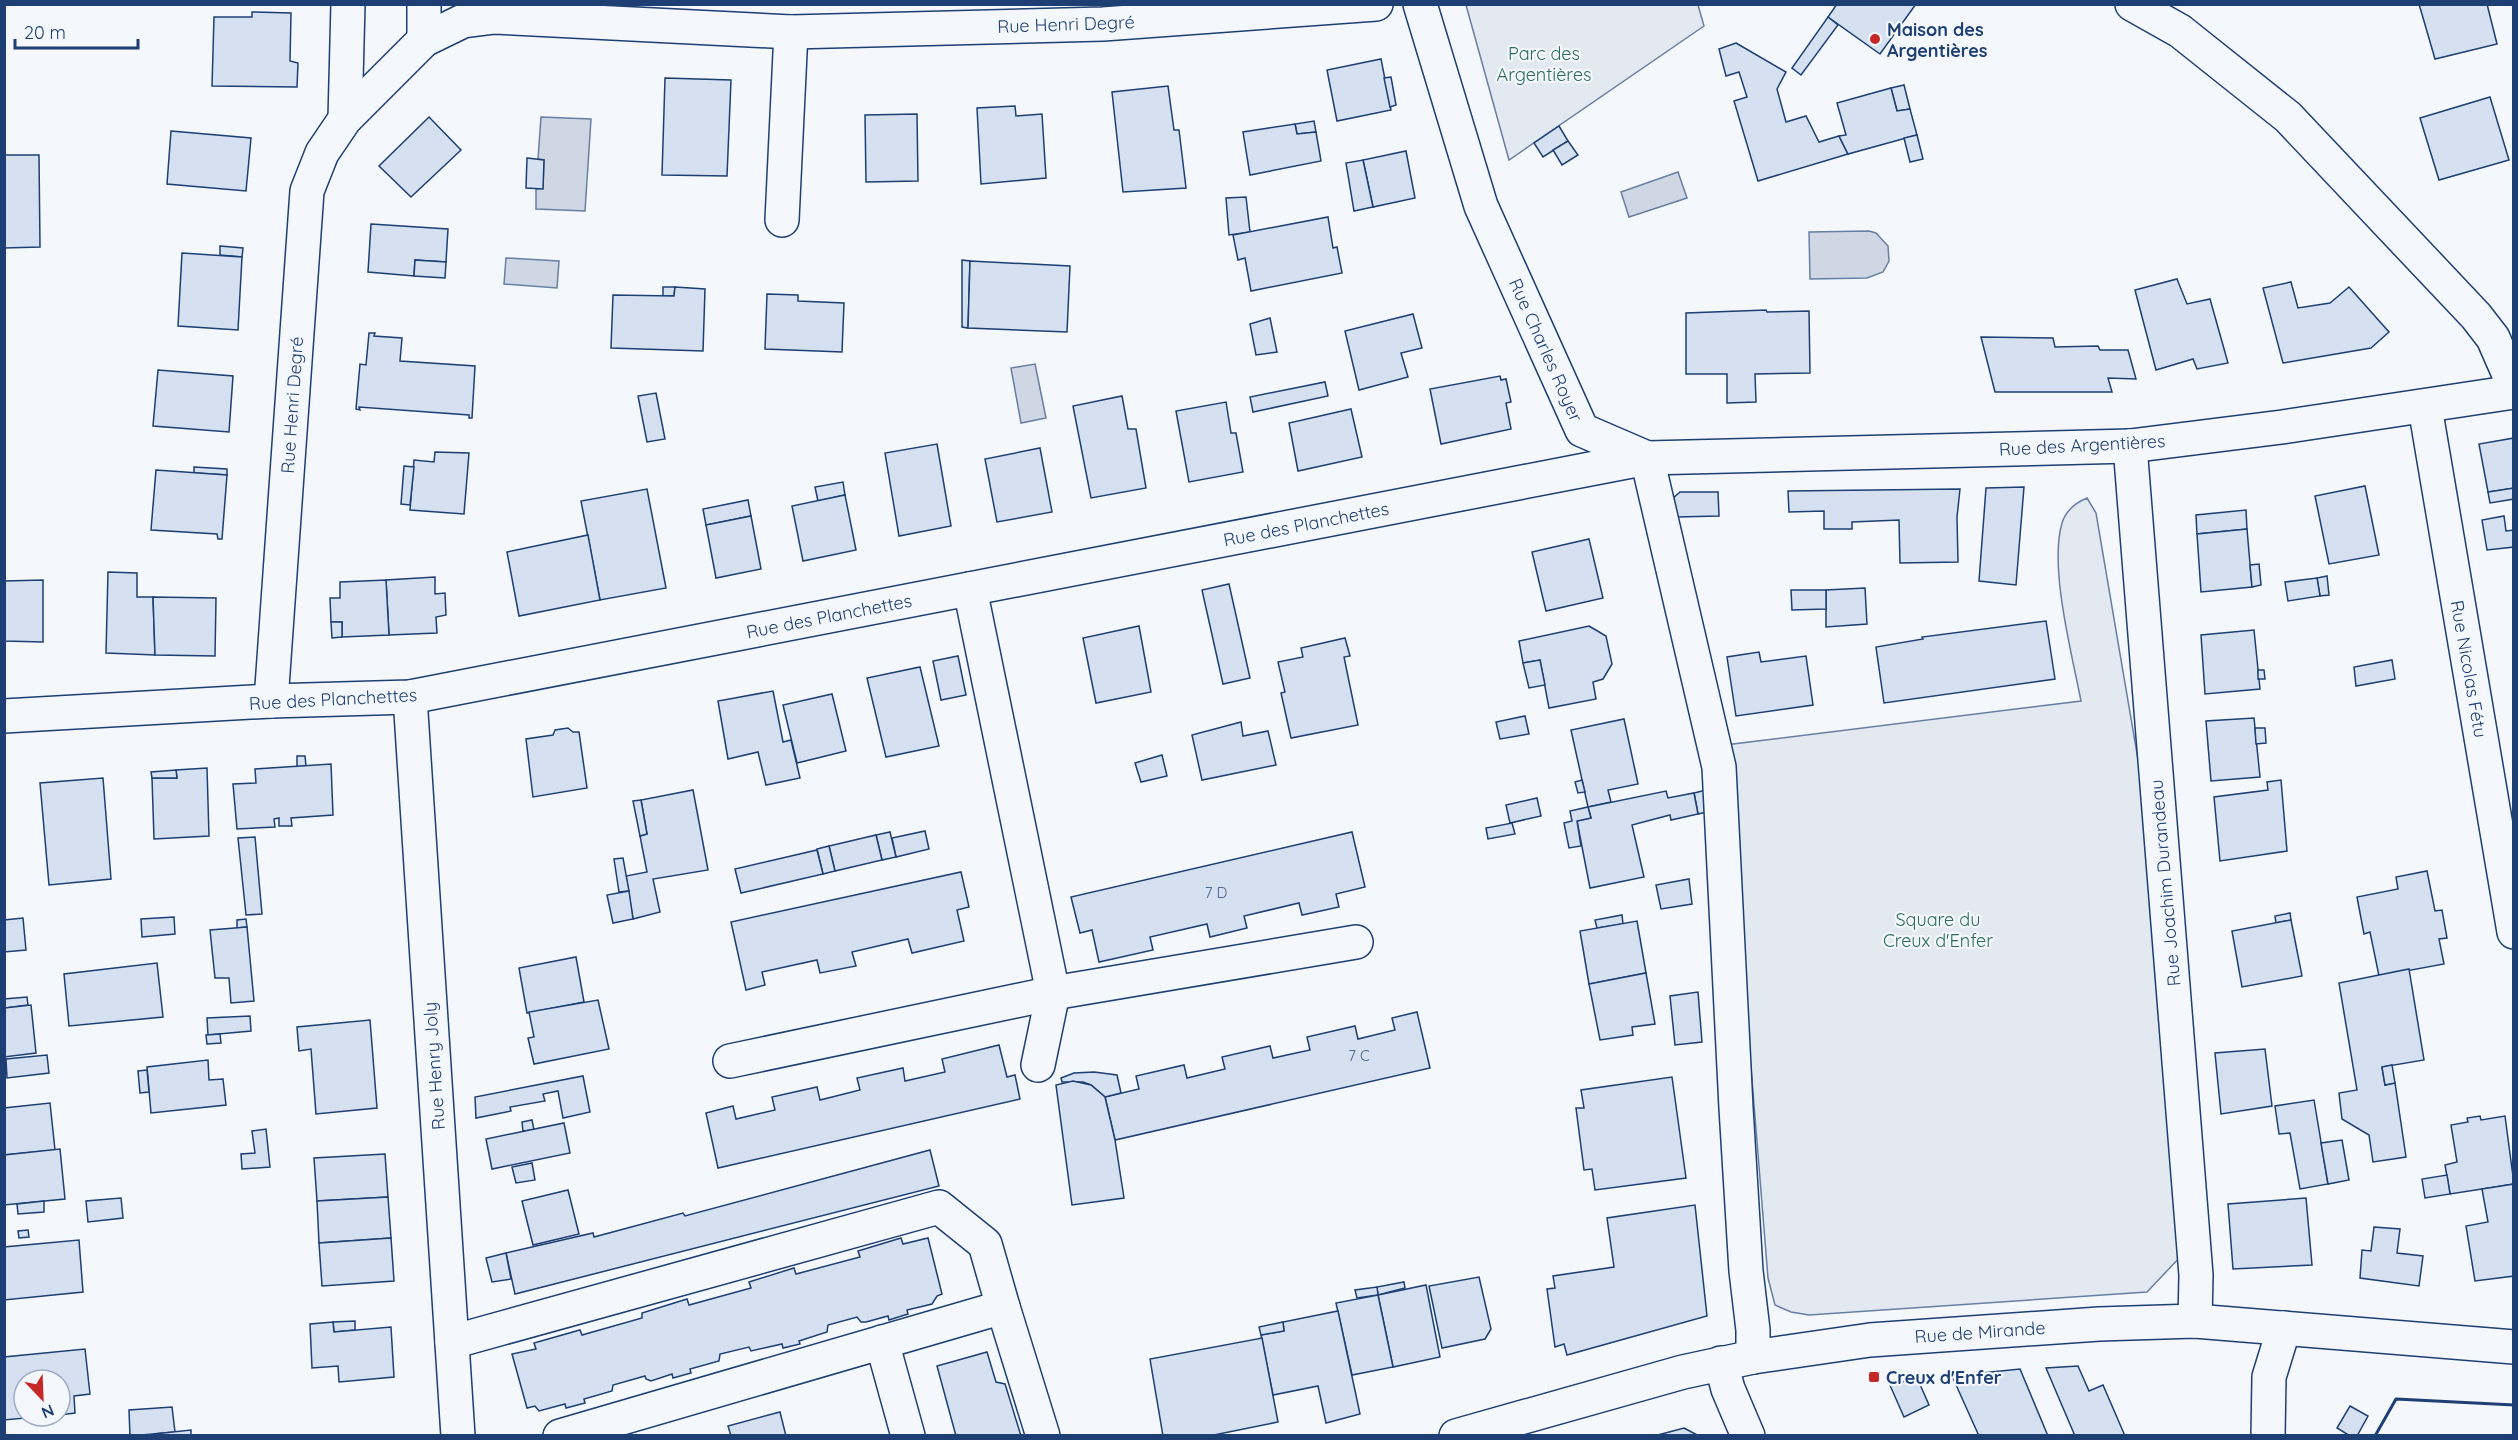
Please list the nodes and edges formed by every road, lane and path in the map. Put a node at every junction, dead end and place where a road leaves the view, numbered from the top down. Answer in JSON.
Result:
{"nodes":[{"id":1,"x":348,"y":4,"type":"edge"},
{"id":2,"x":424,"y":4,"type":"edge"},
{"id":3,"x":1377,"y":4,"type":"edge"},
{"id":4,"x":1420,"y":4,"type":"edge"},
{"id":5,"x":2132,"y":4,"type":"edge"},
{"id":6,"x":791,"y":32,"type":"junction"},
{"id":7,"x":424,"y":40,"type":"junction"},
{"id":8,"x":345,"y":119,"type":"junction"},
{"id":9,"x":782,"y":220,"type":"dead end"},
{"id":10,"x":2514,"y":386,"type":"edge"},
{"id":11,"x":2514,"y":392,"type":"edge"},
{"id":12,"x":2426,"y":407,"type":"junction"},
{"id":13,"x":2130,"y":446,"type":"junction"},
{"id":14,"x":1647,"y":458,"type":"junction"},
{"id":15,"x":970,"y":589,"type":"junction"},
{"id":16,"x":410,"y":697,"type":"junction"},
{"id":17,"x":272,"y":701,"type":"junction"},
{"id":18,"x":4,"y":716,"type":"edge"},
{"id":19,"x":2514,"y":932,"type":"edge"},
{"id":20,"x":1356,"y":942,"type":"dead end"},
{"id":21,"x":1053,"y":993,"type":"junction"},
{"id":22,"x":730,"y":1061,"type":"dead end"},
{"id":23,"x":1038,"y":1065,"type":"dead end"},
{"id":24,"x":1003,"y":1307,"type":"junction"},
{"id":25,"x":2195,"y":1322,"type":"junction"},
{"id":26,"x":2284,"y":1328,"type":"junction"},
{"id":27,"x":452,"y":1342,"type":"junction"},
{"id":28,"x":882,"y":1342,"type":"junction"},
{"id":29,"x":2514,"y":1347,"type":"edge"},
{"id":30,"x":1753,"y":1357,"type":"junction"},
{"id":31,"x":1721,"y":1363,"type":"junction"},
{"id":32,"x":651,"y":1423,"type":"edge"},
{"id":33,"x":458,"y":1436,"type":"edge"},
{"id":34,"x":560,"y":1436,"type":"edge"},
{"id":35,"x":908,"y":1436,"type":"edge"},
{"id":36,"x":1043,"y":1436,"type":"edge"},
{"id":37,"x":1456,"y":1436,"type":"edge"},
{"id":38,"x":1748,"y":1436,"type":"edge"},
{"id":39,"x":2268,"y":1436,"type":"edge"}],
"edges":[{"from":1,"to":8,"type":"street"},
{"from":2,"to":7,"type":"street"},
{"from":3,"to":6,"type":"street","name":"Rue Henri Degré"},
{"from":4,"to":14,"type":"street","name":"Rue Charles Royer"},
{"from":5,"to":10,"type":"street"},
{"from":6,"to":7,"type":"street","name":"Rue Henri Degré"},
{"from":6,"to":9,"type":"street"},
{"from":7,"to":8,"type":"street","name":"Rue Henri Degré"},
{"from":8,"to":17,"type":"street","name":"Rue Henri Degré"},
{"from":11,"to":12,"type":"street","name":"Rue des Argentières"},
{"from":12,"to":13,"type":"street","name":"Rue des Argentières"},
{"from":12,"to":19,"type":"street","name":"Rue Nicolas Fétu"},
{"from":13,"to":14,"type":"street","name":"Rue des Argentières"},
{"from":13,"to":25,"type":"street","name":"Rue Joachim Durandeau"},
{"from":14,"to":15,"type":"street","name":"Rue des Planchettes"},
{"from":14,"to":30,"type":"street"},
{"from":15,"to":16,"type":"street","name":"Rue des Planchettes"},
{"from":15,"to":21,"type":"street"},
{"from":16,"to":17,"type":"street","name":"Rue des Planchettes"},
{"from":16,"to":27,"type":"street","name":"Rue Henry Joly"},
{"from":17,"to":18,"type":"street","name":"Rue des Planchettes"},
{"from":20,"to":21,"type":"street"},
{"from":21,"to":22,"type":"street"},
{"from":21,"to":23,"type":"street"},
{"from":24,"to":27,"type":"street"},
{"from":24,"to":28,"type":"street"},
{"from":24,"to":36,"type":"street"},
{"from":25,"to":26,"type":"street","name":"Rue de Mirande"},
{"from":25,"to":30,"type":"street","name":"Rue de Mirande"},
{"from":26,"to":29,"type":"street","name":"Rue de Mirande"},
{"from":26,"to":39,"type":"street"},
{"from":27,"to":33,"type":"street","name":"Rue Henry Joly"},
{"from":28,"to":32,"type":"street"},
{"from":28,"to":35,"type":"street"},
{"from":30,"to":31,"type":"street","name":"Rue de Mirande"},
{"from":31,"to":37,"type":"street","name":"Rue de Mirande"},
{"from":31,"to":38,"type":"street"},
{"from":32,"to":34,"type":"street"}]}
